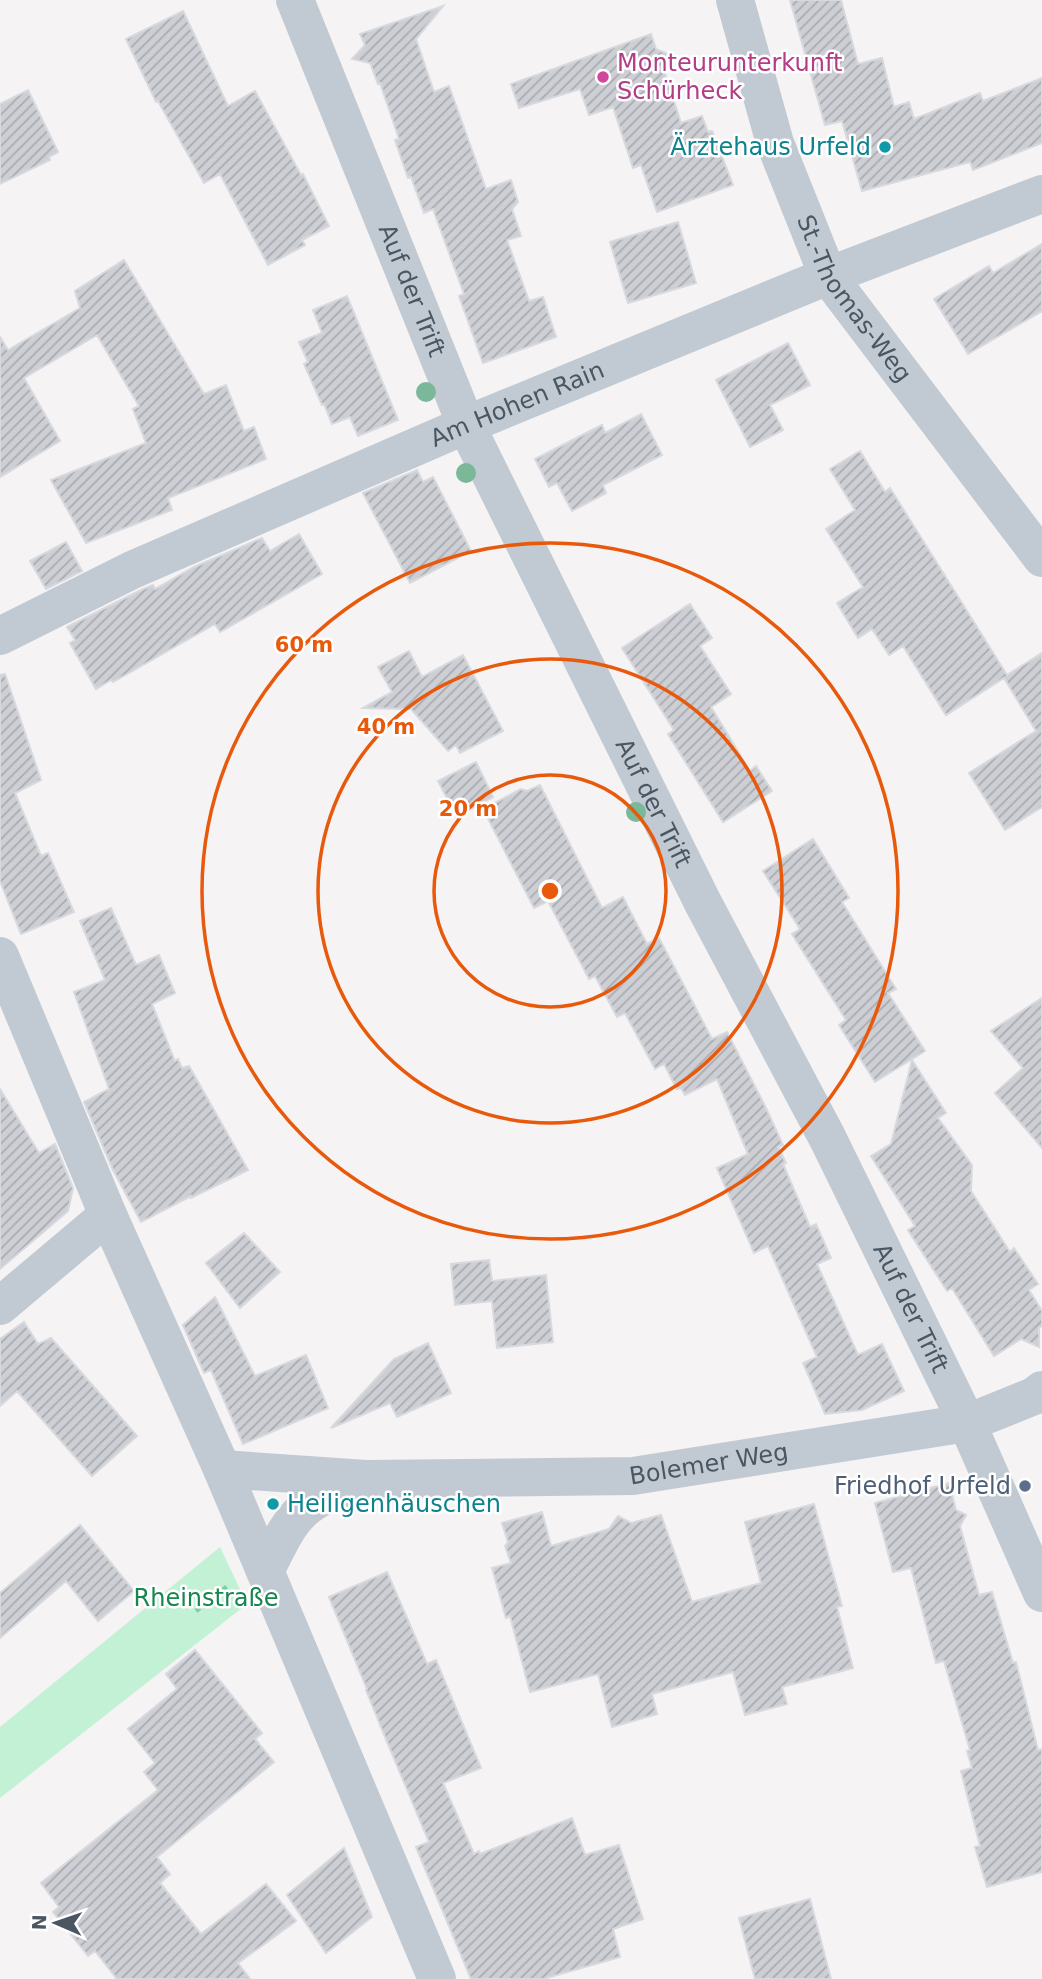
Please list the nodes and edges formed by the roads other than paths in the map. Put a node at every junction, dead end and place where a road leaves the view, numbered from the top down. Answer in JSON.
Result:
{"nodes":[{"id":1,"x":295,"y":0,"type":"edge"},
{"id":2,"x":735,"y":0,"type":"edge"},
{"id":3,"x":1042,"y":194,"type":"edge"},
{"id":4,"x":828,"y":276,"type":"junction"},
{"id":5,"x":466,"y":425,"type":"junction"},
{"id":6,"x":1042,"y":558,"type":"edge"},
{"id":7,"x":0,"y":636,"type":"edge"},
{"id":8,"x":0,"y":956,"type":"edge"},
{"id":9,"x":108,"y":1215,"type":"junction"},
{"id":10,"x":0,"y":1306,"type":"edge"},
{"id":11,"x":1042,"y":1390,"type":"edge"},
{"id":12,"x":967,"y":1423,"type":"junction"},
{"id":13,"x":222,"y":1469,"type":"junction"},
{"id":14,"x":366,"y":1479,"type":"junction"},
{"id":15,"x":265,"y":1571,"type":"junction"},
{"id":16,"x":1042,"y":1593,"type":"edge"},
{"id":17,"x":437,"y":1979,"type":"edge"}],
"edges":[{"from":1,"to":5,"type":"street","name":"Auf der Trift"},
{"from":2,"to":4,"type":"street","name":"St.-Thomas-Weg"},
{"from":3,"to":4,"type":"street","name":"Am Hohen Rain"},
{"from":4,"to":5,"type":"street","name":"Am Hohen Rain"},
{"from":4,"to":6,"type":"street","name":"St.-Thomas-Weg"},
{"from":5,"to":7,"type":"street","name":"Am Hohen Rain"},
{"from":5,"to":12,"type":"street","name":"Auf der Trift"},
{"from":8,"to":9,"type":"street"},
{"from":9,"to":10,"type":"street"},
{"from":9,"to":13,"type":"street"},
{"from":11,"to":12,"type":"street","name":"Bolemer Weg"},
{"from":12,"to":14,"type":"street","name":"Bolemer Weg"},
{"from":12,"to":16,"type":"street","name":"Auf der Trift"},
{"from":13,"to":14,"type":"street","name":"Bolemer Weg"},
{"from":13,"to":15,"type":"street"},
{"from":14,"to":15,"type":"street","name":"Bolemer Weg"},
{"from":15,"to":17,"type":"street"}]}
